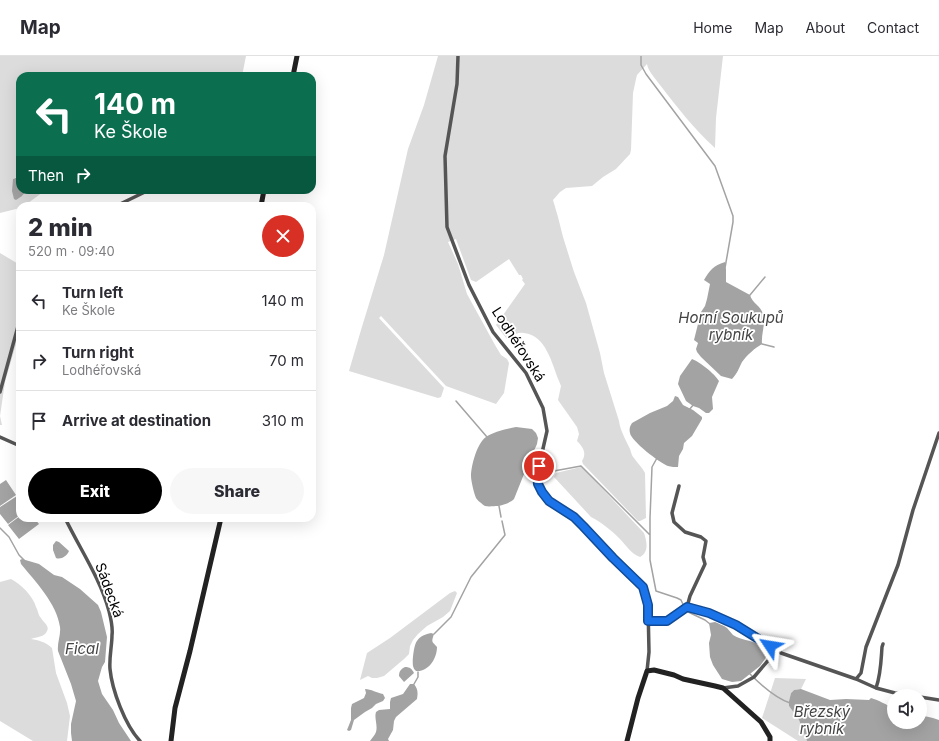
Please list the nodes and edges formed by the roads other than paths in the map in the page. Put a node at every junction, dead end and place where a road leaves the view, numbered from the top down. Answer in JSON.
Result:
{"nodes":[{"id":1,"x":297,"y":56,"type":"edge"},
{"id":2,"x":458,"y":56,"type":"edge"},
{"id":3,"x":294,"y":72,"type":"edge"},
{"id":4,"x":141,"y":194,"type":"edge"},
{"id":5,"x":124,"y":202,"type":"edge"},
{"id":6,"x":16,"y":334,"type":"edge"},
{"id":7,"x":0,"y":392,"type":"edge"},
{"id":8,"x":939,"y":433,"type":"edge"},
{"id":9,"x":0,"y":437,"type":"edge"},
{"id":10,"x":16,"y":444,"type":"edge"},
{"id":11,"x":680,"y":486,"type":"dead end"},
{"id":12,"x":67,"y":522,"type":"edge"},
{"id":13,"x":220,"y":522,"type":"edge"},
{"id":14,"x":687,"y":607,"type":"junction"},
{"id":15,"x":648,"y":621,"type":"junction"},
{"id":16,"x":883,"y":644,"type":"dead end"},
{"id":17,"x":777,"y":650,"type":"junction"},
{"id":18,"x":647,"y":671,"type":"junction"},
{"id":19,"x":856,"y":680,"type":"junction"},
{"id":20,"x":723,"y":688,"type":"junction"},
{"id":21,"x":876,"y":688,"type":"junction"},
{"id":22,"x":887,"y":691,"type":"edge"},
{"id":23,"x":927,"y":699,"type":"edge"},
{"id":24,"x":939,"y":700,"type":"edge"},
{"id":25,"x":140,"y":741,"type":"edge"},
{"id":26,"x":171,"y":741,"type":"edge"},
{"id":27,"x":627,"y":741,"type":"edge"},
{"id":28,"x":770,"y":741,"type":"edge"}],
"edges":[{"from":1,"to":3,"type":"main road"},
{"from":2,"to":15,"type":"street","name":"Lodhéřovská"},
{"from":4,"to":5,"type":"street"},
{"from":6,"to":7,"type":"street"},
{"from":8,"to":19,"type":"street"},
{"from":9,"to":10,"type":"street"},
{"from":11,"to":14,"type":"street"},
{"from":12,"to":25,"type":"street","name":"Sádecká"},
{"from":13,"to":26,"type":"main road"},
{"from":14,"to":15,"type":"street"},
{"from":14,"to":17,"type":"street"},
{"from":15,"to":18,"type":"street","name":"Lodhéřovská"},
{"from":16,"to":21,"type":"street"},
{"from":17,"to":19,"type":"street"},
{"from":17,"to":20,"type":"street"},
{"from":18,"to":20,"type":"main road"},
{"from":18,"to":27,"type":"main road","name":"Lodhéřovská"},
{"from":19,"to":21,"type":"street"},
{"from":20,"to":28,"type":"main road"},
{"from":21,"to":22,"type":"street"},
{"from":23,"to":24,"type":"street"}]}
